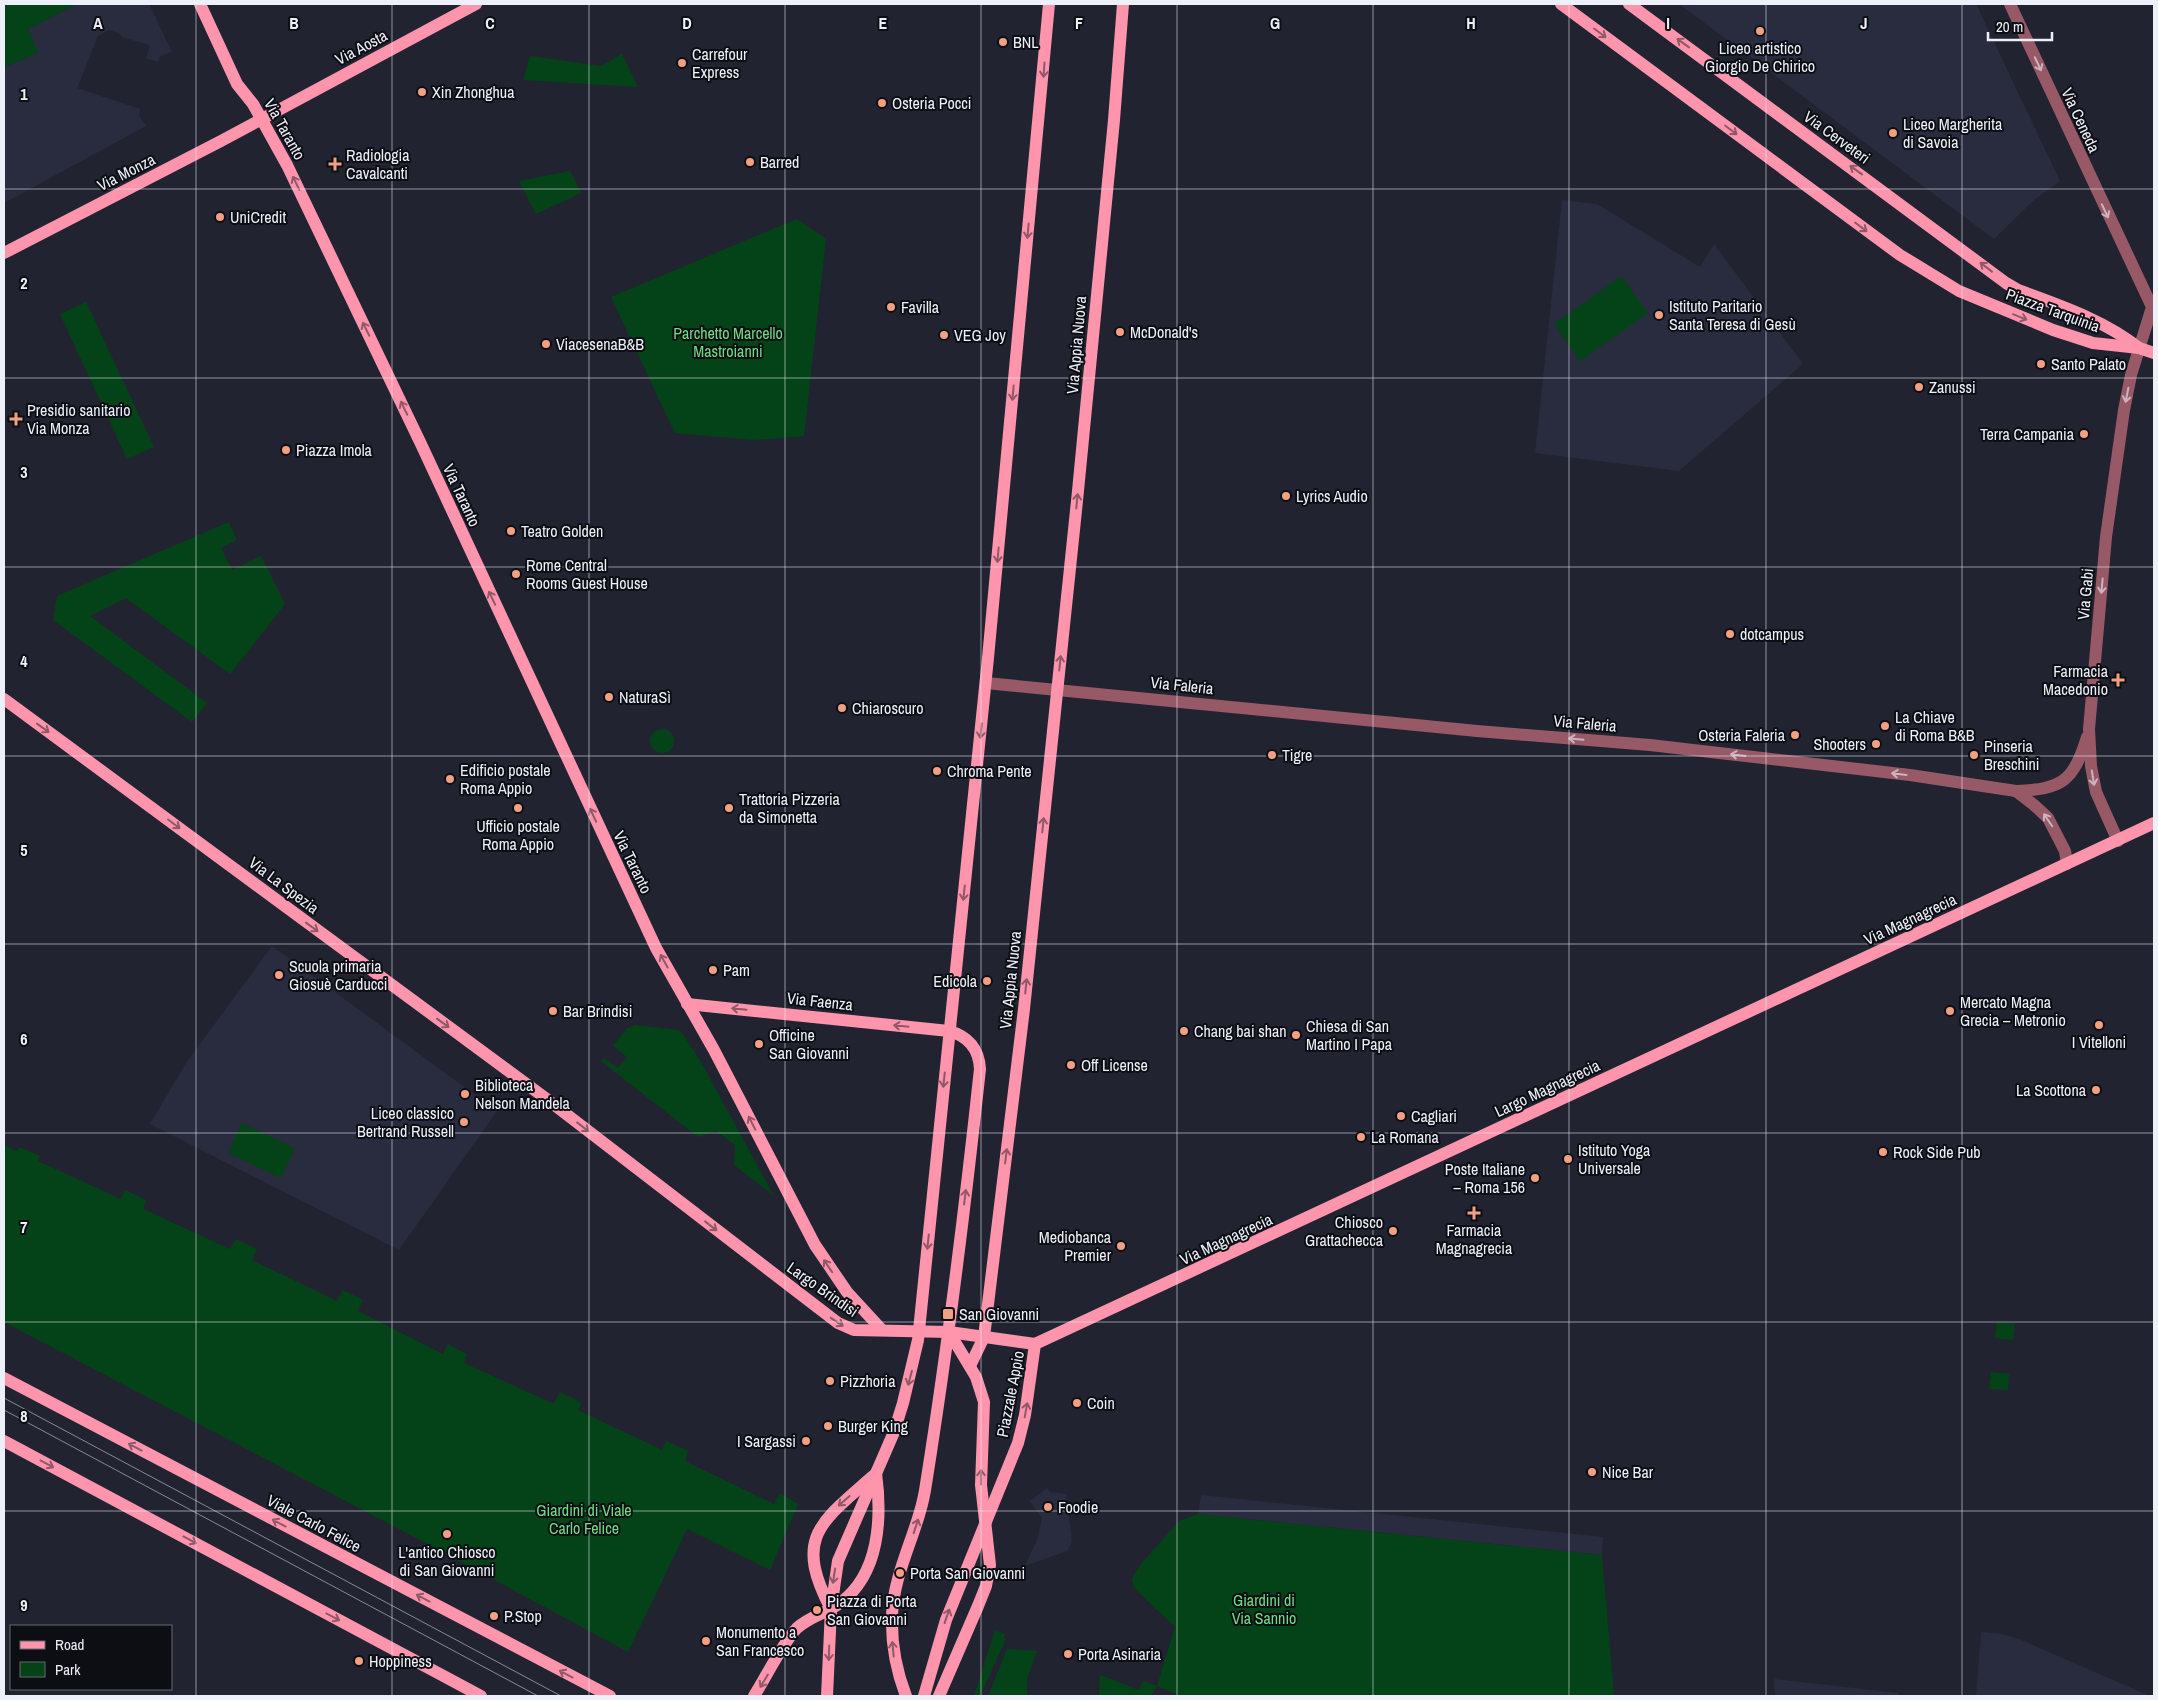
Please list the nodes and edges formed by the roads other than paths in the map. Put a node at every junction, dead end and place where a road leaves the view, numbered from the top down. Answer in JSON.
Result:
{"nodes":[{"id":1,"x":200,"y":4,"type":"edge"},
{"id":2,"x":476,"y":4,"type":"edge"},
{"id":3,"x":1049,"y":4,"type":"edge"},
{"id":4,"x":1123,"y":4,"type":"edge"},
{"id":5,"x":1561,"y":4,"type":"edge"},
{"id":6,"x":1629,"y":4,"type":"edge"},
{"id":7,"x":2010,"y":4,"type":"edge"},
{"id":8,"x":262,"y":119,"type":"junction"},
{"id":9,"x":4,"y":253,"type":"edge"},
{"id":10,"x":2027,"y":293,"type":"joint"},
{"id":11,"x":2139,"y":348,"type":"junction"},
{"id":12,"x":2154,"y":353,"type":"edge"},
{"id":13,"x":986,"y":683,"type":"junction"},
{"id":14,"x":1058,"y":688,"type":"junction"},
{"id":15,"x":4,"y":699,"type":"edge"},
{"id":16,"x":2089,"y":730,"type":"junction"},
{"id":17,"x":2016,"y":791,"type":"junction"},
{"id":18,"x":2154,"y":823,"type":"edge"},
{"id":19,"x":2118,"y":841,"type":"junction"},
{"id":20,"x":2067,"y":864,"type":"junction"},
{"id":21,"x":687,"y":1004,"type":"junction"},
{"id":22,"x":949,"y":1031,"type":"junction"},
{"id":23,"x":1678,"y":1044,"type":"joint"},
{"id":24,"x":544,"y":1097,"type":"joint"},
{"id":25,"x":1429,"y":1161,"type":"joint"},
{"id":26,"x":882,"y":1330,"type":"junction"},
{"id":27,"x":919,"y":1331,"type":"junction"},
{"id":28,"x":949,"y":1332,"type":"junction"},
{"id":29,"x":984,"y":1337,"type":"junction"},
{"id":30,"x":1036,"y":1344,"type":"junction"},
{"id":31,"x":970,"y":1366,"type":"junction"},
{"id":32,"x":4,"y":1378,"type":"edge"},
{"id":33,"x":4,"y":1441,"type":"edge"},
{"id":34,"x":876,"y":1473,"type":"junction"},
{"id":35,"x":985,"y":1525,"type":"junction"},
{"id":36,"x":830,"y":1609,"type":"junction"},
{"id":37,"x":481,"y":1696,"type":"edge"},
{"id":38,"x":610,"y":1696,"type":"edge"},
{"id":39,"x":754,"y":1696,"type":"edge"},
{"id":40,"x":827,"y":1696,"type":"edge"},
{"id":41,"x":906,"y":1696,"type":"edge"},
{"id":42,"x":924,"y":1696,"type":"edge"},
{"id":43,"x":939,"y":1696,"type":"edge"}],
"edges":[{"from":1,"to":8,"type":"main road","name":"Via Taranto"},
{"from":2,"to":8,"type":"main road","name":"Via Aosta"},
{"from":3,"to":13,"type":"main road","one_way":true},
{"from":14,"to":4,"type":"main road","name":"Via Appia Nuova","one_way":true},
{"from":5,"to":11,"type":"main road","name":"Piazza Tarquinia","one_way":true},
{"from":10,"to":6,"type":"main road","name":"Via Cerveteri","one_way":true},
{"from":7,"to":11,"type":"street","name":"Via Ceneda","one_way":true},
{"from":8,"to":9,"type":"main road","name":"Via Monza"},
{"from":21,"to":8,"type":"main road","name":"Via Taranto","one_way":true},
{"from":10,"to":11,"type":"main road","name":"Piazza Tarquinia"},
{"from":11,"to":12,"type":"main road"},
{"from":11,"to":16,"type":"street","name":"Via Gabi","one_way":true},
{"from":13,"to":14,"type":"street"},
{"from":13,"to":22,"type":"main road","one_way":true},
{"from":17,"to":14,"type":"street","name":"Via Faleria","one_way":true},
{"from":29,"to":14,"type":"main road","name":"Via Appia Nuova","one_way":true},
{"from":15,"to":24,"type":"main road","name":"Via La Spezia","one_way":true},
{"from":16,"to":17,"type":"street"},
{"from":16,"to":19,"type":"street","name":"Via Gabi","one_way":true},
{"from":20,"to":17,"type":"street","name":"Via Faleria","one_way":true},
{"from":18,"to":19,"type":"main road","name":"Via Magnagrecia"},
{"from":19,"to":20,"type":"main road","name":"Via Magnagrecia"},
{"from":20,"to":23,"type":"main road","name":"Via Magnagrecia"},
{"from":22,"to":21,"type":"main road","name":"Via Faenza","one_way":true},
{"from":26,"to":21,"type":"main road","name":"Largo Brindisi","one_way":true},
{"from":22,"to":27,"type":"main road","one_way":true},
{"from":28,"to":22,"type":"main road","one_way":true},
{"from":23,"to":25,"type":"main road","name":"Largo Magnagrecia"},
{"from":24,"to":26,"type":"main road","name":"Largo Brindisi","one_way":true},
{"from":25,"to":30,"type":"main road","name":"Via Magnagrecia"},
{"from":26,"to":27,"type":"main road","name":"Piazzale Appio"},
{"from":27,"to":28,"type":"main road","name":"Piazzale Appio"},
{"from":27,"to":34,"type":"main road","one_way":true},
{"from":28,"to":29,"type":"main road","name":"Piazzale Appio"},
{"from":28,"to":31,"type":"main road","name":"Piazzale Appio"},
{"from":41,"to":28,"type":"main road","one_way":true},
{"from":29,"to":30,"type":"main road","name":"Piazzale Appio"},
{"from":29,"to":31,"type":"main road"},
{"from":35,"to":30,"type":"main road","name":"Piazzale Appio","one_way":true},
{"from":35,"to":31,"type":"main road","name":"Piazzale Appio","one_way":true},
{"from":38,"to":32,"type":"main road","name":"Viale Carlo Felice","one_way":true},
{"from":33,"to":37,"type":"main road","one_way":true},
{"from":34,"to":36,"type":"main road","one_way":true},
{"from":34,"to":36,"type":"main road"},
{"from":34,"to":36,"type":"main road","one_way":true},
{"from":42,"to":35,"type":"main road","name":"Piazzale Appio","one_way":true},
{"from":35,"to":43,"type":"main road"},
{"from":36,"to":39,"type":"main road","one_way":true},
{"from":36,"to":40,"type":"main road","one_way":true}]}
